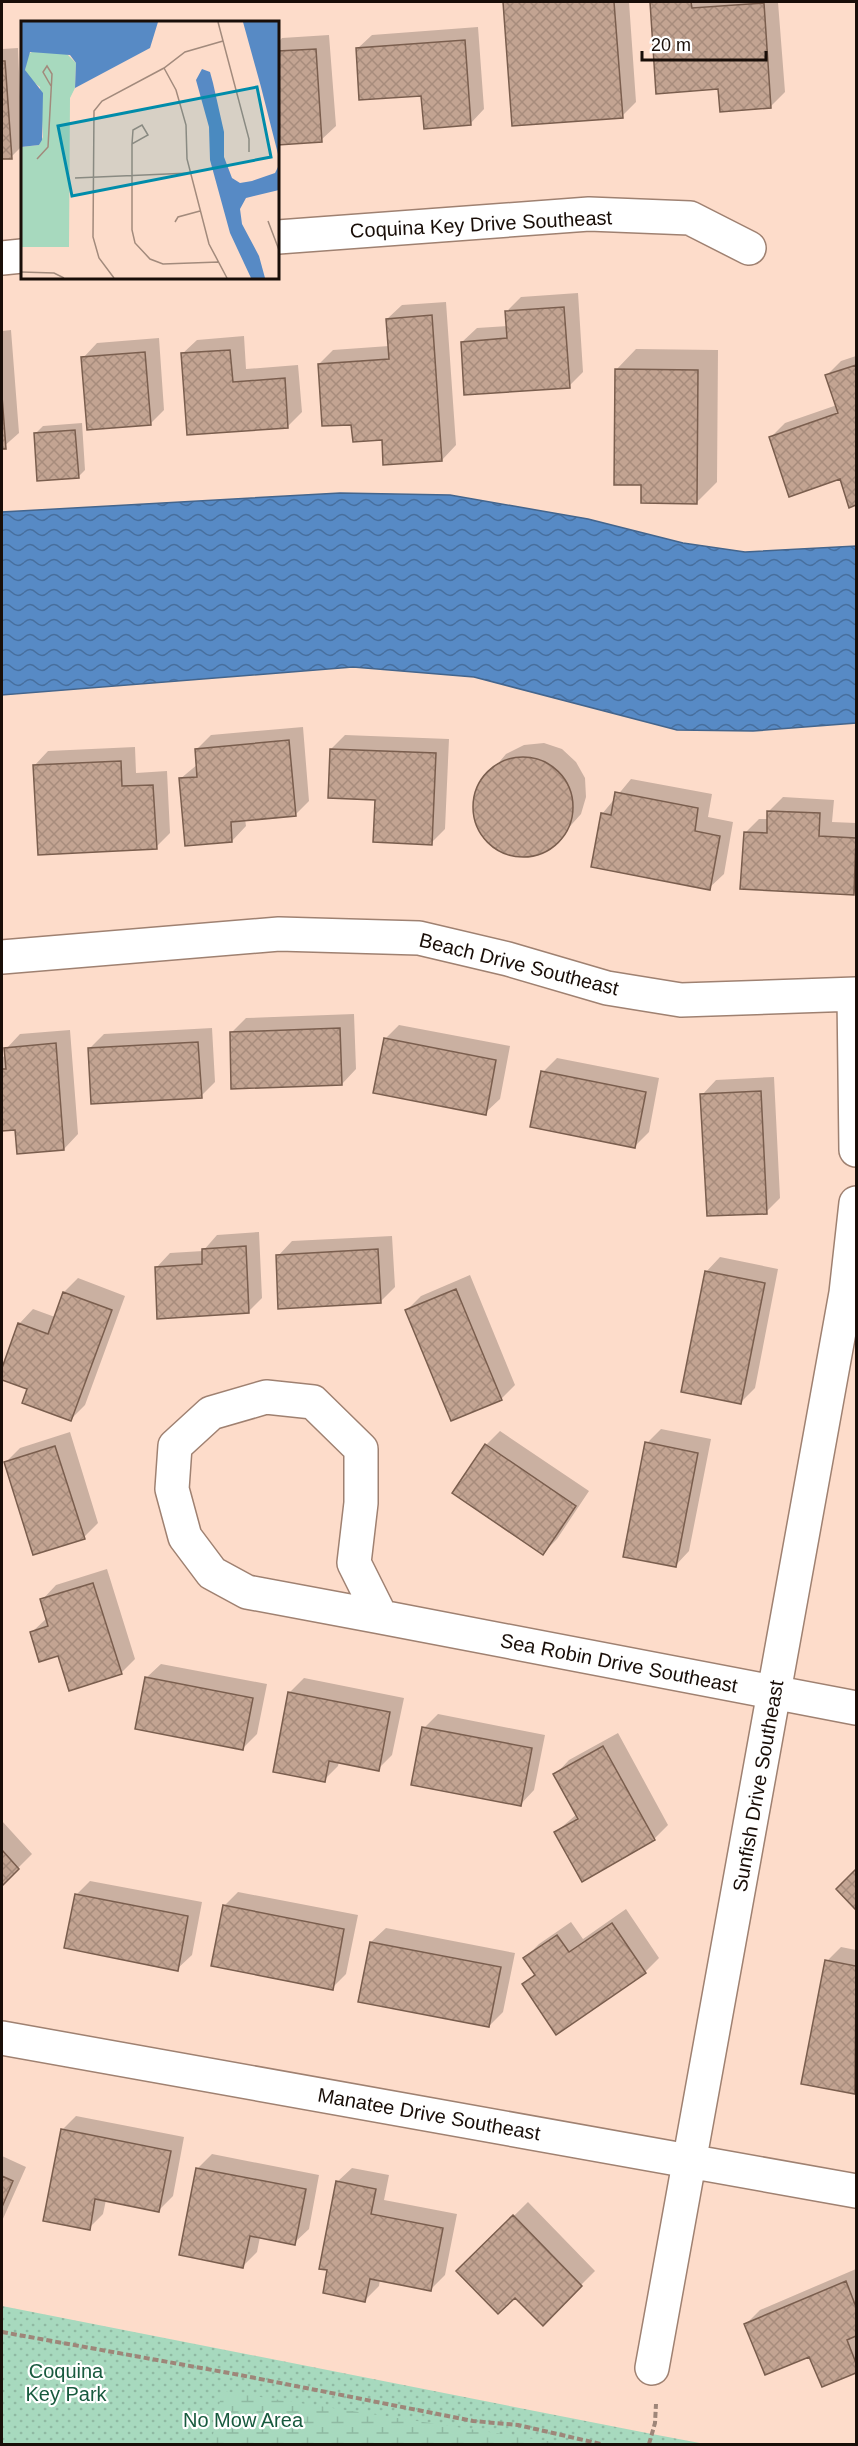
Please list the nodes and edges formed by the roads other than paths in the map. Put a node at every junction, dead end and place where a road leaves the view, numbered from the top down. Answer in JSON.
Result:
{"nodes":[{"id":1,"x":279,"y":237,"type":"edge"},
{"id":2,"x":749,"y":248,"type":"dead end"},
{"id":3,"x":21,"y":256,"type":"edge"},
{"id":4,"x":2,"y":258,"type":"edge"},
{"id":5,"x":2,"y":957,"type":"edge"},
{"id":6,"x":855,"y":995,"type":"edge"},
{"id":7,"x":856,"y":1150,"type":"edge"},
{"id":8,"x":856,"y":1203,"type":"edge"},
{"id":9,"x":381,"y":1617,"type":"junction"},
{"id":10,"x":775,"y":1692,"type":"junction"},
{"id":11,"x":856,"y":1708,"type":"edge"},
{"id":12,"x":2,"y":2038,"type":"edge"},
{"id":13,"x":691,"y":2160,"type":"junction"},
{"id":14,"x":856,"y":2191,"type":"edge"},
{"id":15,"x":654,"y":2383,"type":"road end"}],
"edges":[{"from":1,"to":2,"type":"street","name":"Coquina Key Drive Southeast"},
{"from":3,"to":4,"type":"street"},
{"from":5,"to":6,"type":"street","name":"Beach Drive Southeast"},
{"from":6,"to":7,"type":"street"},
{"from":8,"to":10,"type":"street","name":"Sunfish Drive Southeast"},
{"from":9,"to":9,"type":"street","name":"Sea Robin Drive Southeast"},
{"from":9,"to":10,"type":"street","name":"Sea Robin Drive Southeast"},
{"from":10,"to":11,"type":"street","name":"Sea Robin Drive Southeast"},
{"from":10,"to":13,"type":"street","name":"Sunfish Drive Southeast"},
{"from":12,"to":13,"type":"street","name":"Manatee Drive Southeast"},
{"from":13,"to":14,"type":"street","name":"Manatee Drive Southeast"},
{"from":13,"to":15,"type":"street","name":"Sunfish Drive Southeast"}]}
